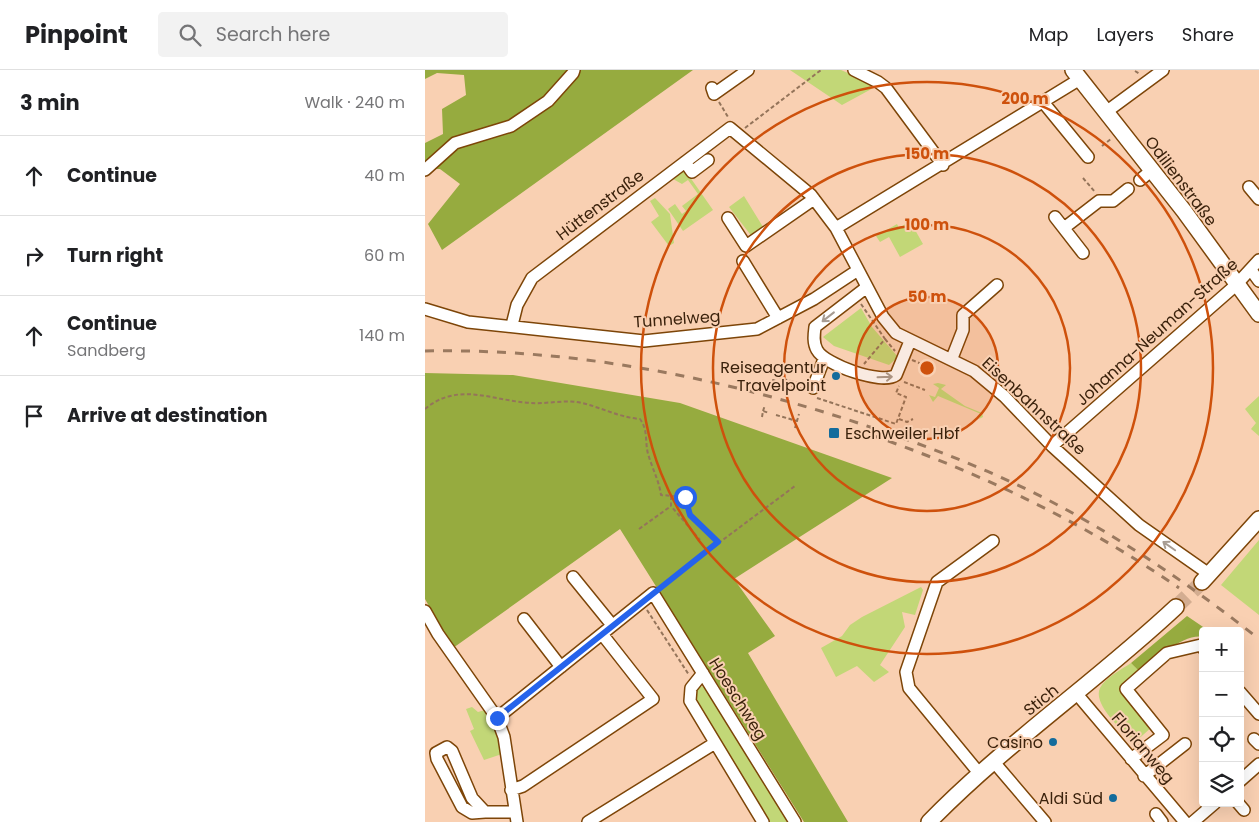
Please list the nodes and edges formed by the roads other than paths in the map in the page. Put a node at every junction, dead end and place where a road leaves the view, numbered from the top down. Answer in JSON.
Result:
{"nodes":[{"id":1,"x":573,"y":70,"type":"edge"},
{"id":2,"x":748,"y":70,"type":"edge"},
{"id":3,"x":854,"y":70,"type":"edge"},
{"id":4,"x":1163,"y":70,"type":"edge"},
{"id":5,"x":1077,"y":74,"type":"edge"},
{"id":6,"x":713,"y":91,"type":"road end"},
{"id":7,"x":1043,"y":102,"type":"junction"},
{"id":8,"x":1106,"y":112,"type":"junction"},
{"id":9,"x":733,"y":131,"type":"joint"},
{"id":10,"x":1088,"y":157,"type":"dead end"},
{"id":11,"x":708,"y":160,"type":"dead end"},
{"id":12,"x":685,"y":162,"type":"junction"},
{"id":13,"x":943,"y":165,"type":"junction"},
{"id":14,"x":425,"y":170,"type":"edge"},
{"id":15,"x":1152,"y":170,"type":"junction"},
{"id":16,"x":1139,"y":180,"type":"dead end"},
{"id":17,"x":1249,"y":187,"type":"dead end"},
{"id":18,"x":1129,"y":189,"type":"dead end"},
{"id":19,"x":814,"y":199,"type":"junction"},
{"id":20,"x":1259,"y":200,"type":"edge"},
{"id":21,"x":1055,"y":216,"type":"dead end"},
{"id":22,"x":728,"y":218,"type":"dead end"},
{"id":23,"x":1066,"y":226,"type":"junction"},
{"id":24,"x":836,"y":228,"type":"junction"},
{"id":25,"x":1083,"y":253,"type":"dead end"},
{"id":26,"x":1259,"y":260,"type":"edge"},
{"id":27,"x":743,"y":261,"type":"dead end"},
{"id":28,"x":858,"y":270,"type":"junction"},
{"id":29,"x":1251,"y":270,"type":"junction"},
{"id":30,"x":1259,"y":281,"type":"edge"},
{"id":31,"x":997,"y":284,"type":"dead end"},
{"id":32,"x":1236,"y":285,"type":"junction"},
{"id":33,"x":867,"y":287,"type":"junction"},
{"id":34,"x":425,"y":308,"type":"edge"},
{"id":35,"x":1259,"y":314,"type":"edge"},
{"id":36,"x":778,"y":318,"type":"junction"},
{"id":37,"x":512,"y":325,"type":"junction"},
{"id":38,"x":910,"y":341,"type":"junction"},
{"id":39,"x":947,"y":356,"type":"junction"},
{"id":40,"x":824,"y":358,"type":"junction"},
{"id":41,"x":814,"y":393,"type":"road end"},
{"id":42,"x":1052,"y":446,"type":"junction"},
{"id":43,"x":1259,"y":519,"type":"edge"},
{"id":44,"x":993,"y":541,"type":"dead end"},
{"id":45,"x":573,"y":577,"type":"dead end"},
{"id":46,"x":1205,"y":578,"type":"joint"},
{"id":47,"x":1176,"y":607,"type":"tunnel mouth"},
{"id":48,"x":425,"y":611,"type":"edge"},
{"id":49,"x":524,"y":619,"type":"dead end"},
{"id":50,"x":612,"y":625,"type":"junction"},
{"id":51,"x":601,"y":634,"type":"junction"},
{"id":52,"x":1199,"y":645,"type":"edge"},
{"id":53,"x":561,"y":667,"type":"junction"},
{"id":54,"x":703,"y":673,"type":"junction"},
{"id":55,"x":1076,"y":693,"type":"junction"},
{"id":56,"x":1244,"y":697,"type":"edge"},
{"id":57,"x":1259,"y":714,"type":"edge"},
{"id":58,"x":497,"y":718,"type":"junction"},
{"id":59,"x":715,"y":743,"type":"junction"},
{"id":60,"x":1185,"y":744,"type":"dead end"},
{"id":61,"x":1131,"y":759,"type":"junction"},
{"id":62,"x":993,"y":761,"type":"junction"},
{"id":63,"x":1259,"y":764,"type":"edge"},
{"id":64,"x":979,"y":774,"type":"junction"},
{"id":65,"x":1144,"y":776,"type":"junction"},
{"id":66,"x":1244,"y":777,"type":"edge"},
{"id":67,"x":511,"y":790,"type":"junction"},
{"id":68,"x":1210,"y":807,"type":"edge"},
{"id":69,"x":485,"y":812,"type":"junction"},
{"id":70,"x":515,"y":817,"type":"edge"},
{"id":71,"x":522,"y":822,"type":"edge"},
{"id":72,"x":588,"y":822,"type":"edge"},
{"id":73,"x":763,"y":822,"type":"edge"},
{"id":74,"x":795,"y":822,"type":"edge"},
{"id":75,"x":929,"y":822,"type":"edge"},
{"id":76,"x":1045,"y":822,"type":"edge"},
{"id":77,"x":1185,"y":822,"type":"edge"},
{"id":78,"x":1193,"y":822,"type":"edge"}],
"edges":[{"from":1,"to":14,"type":"street"},
{"from":2,"to":6,"type":"street"},
{"from":3,"to":13,"type":"street"},
{"from":4,"to":8,"type":"street"},
{"from":5,"to":7,"type":"street"},
{"from":5,"to":8,"type":"main road","name":"Odilienstraße"},
{"from":7,"to":10,"type":"street"},
{"from":7,"to":13,"type":"street"},
{"from":8,"to":15,"type":"main road","name":"Odilienstraße"},
{"from":9,"to":12,"type":"street","name":"Hüttenstraße"},
{"from":9,"to":19,"type":"street","name":"Eisenbahnstraße"},
{"from":11,"to":12,"type":"street"},
{"from":12,"to":37,"type":"street","name":"Hüttenstraße"},
{"from":13,"to":24,"type":"street"},
{"from":15,"to":16,"type":"street"},
{"from":15,"to":32,"type":"main road","name":"Odilienstraße"},
{"from":17,"to":20,"type":"street"},
{"from":18,"to":23,"type":"street"},
{"from":19,"to":22,"type":"street"},
{"from":19,"to":24,"type":"street","name":"Eisenbahnstraße"},
{"from":21,"to":23,"type":"street"},
{"from":23,"to":25,"type":"street"},
{"from":24,"to":28,"type":"street","name":"Eisenbahnstraße"},
{"from":26,"to":29,"type":"street","name":"Johanna-Neuman-Straße"},
{"from":27,"to":36,"type":"street"},
{"from":28,"to":33,"type":"street","name":"Eisenbahnstraße"},
{"from":28,"to":36,"type":"street","name":"Tunnelweg"},
{"from":29,"to":30,"type":"street"},
{"from":29,"to":32,"type":"street","name":"Johanna-Neuman-Straße"},
{"from":31,"to":39,"type":"street"},
{"from":32,"to":35,"type":"main road","name":"Odilienstraße"},
{"from":32,"to":42,"type":"street","name":"Johanna-Neuman-Straße"},
{"from":33,"to":38,"type":"street","name":"Eisenbahnstraße"},
{"from":33,"to":40,"type":"street","one_way":true},
{"from":34,"to":37,"type":"street","name":"Tunnelweg"},
{"from":36,"to":37,"type":"street","name":"Tunnelweg"},
{"from":38,"to":39,"type":"street","name":"Eisenbahnstraße"},
{"from":40,"to":38,"type":"street","one_way":true},
{"from":39,"to":42,"type":"street","name":"Eisenbahnstraße"},
{"from":40,"to":41,"type":"street"},
{"from":46,"to":42,"type":"street","name":"Eisenbahnstraße","one_way":true},
{"from":43,"to":46,"type":"main road"},
{"from":44,"to":64,"type":"street"},
{"from":45,"to":50,"type":"street"},
{"from":47,"to":55,"type":"main road","name":"Stich"},
{"from":48,"to":58,"type":"street"},
{"from":49,"to":53,"type":"street"},
{"from":50,"to":51,"type":"street"},
{"from":50,"to":54,"type":"street","name":"Hoeschweg"},
{"from":51,"to":53,"type":"street"},
{"from":51,"to":67,"type":"street"},
{"from":52,"to":61,"type":"street"},
{"from":53,"to":58,"type":"street"},
{"from":54,"to":59,"type":"street"},
{"from":54,"to":74,"type":"street","name":"Hoeschweg"},
{"from":55,"to":61,"type":"street","name":"Florianweg"},
{"from":55,"to":62,"type":"main road","name":"Stich"},
{"from":56,"to":57,"type":"street"},
{"from":58,"to":67,"type":"street"},
{"from":59,"to":72,"type":"street"},
{"from":59,"to":73,"type":"street"},
{"from":60,"to":65,"type":"street"},
{"from":61,"to":65,"type":"street","name":"Florianweg"},
{"from":62,"to":64,"type":"main road","name":"Stich"},
{"from":62,"to":76,"type":"street"},
{"from":63,"to":66,"type":"street"},
{"from":64,"to":75,"type":"main road","name":"Stich"},
{"from":65,"to":77,"type":"street","name":"Florianweg"},
{"from":67,"to":70,"type":"street"},
{"from":68,"to":78,"type":"street"},
{"from":69,"to":69,"type":"street"},
{"from":69,"to":70,"type":"street"},
{"from":70,"to":71,"type":"street"}]}
